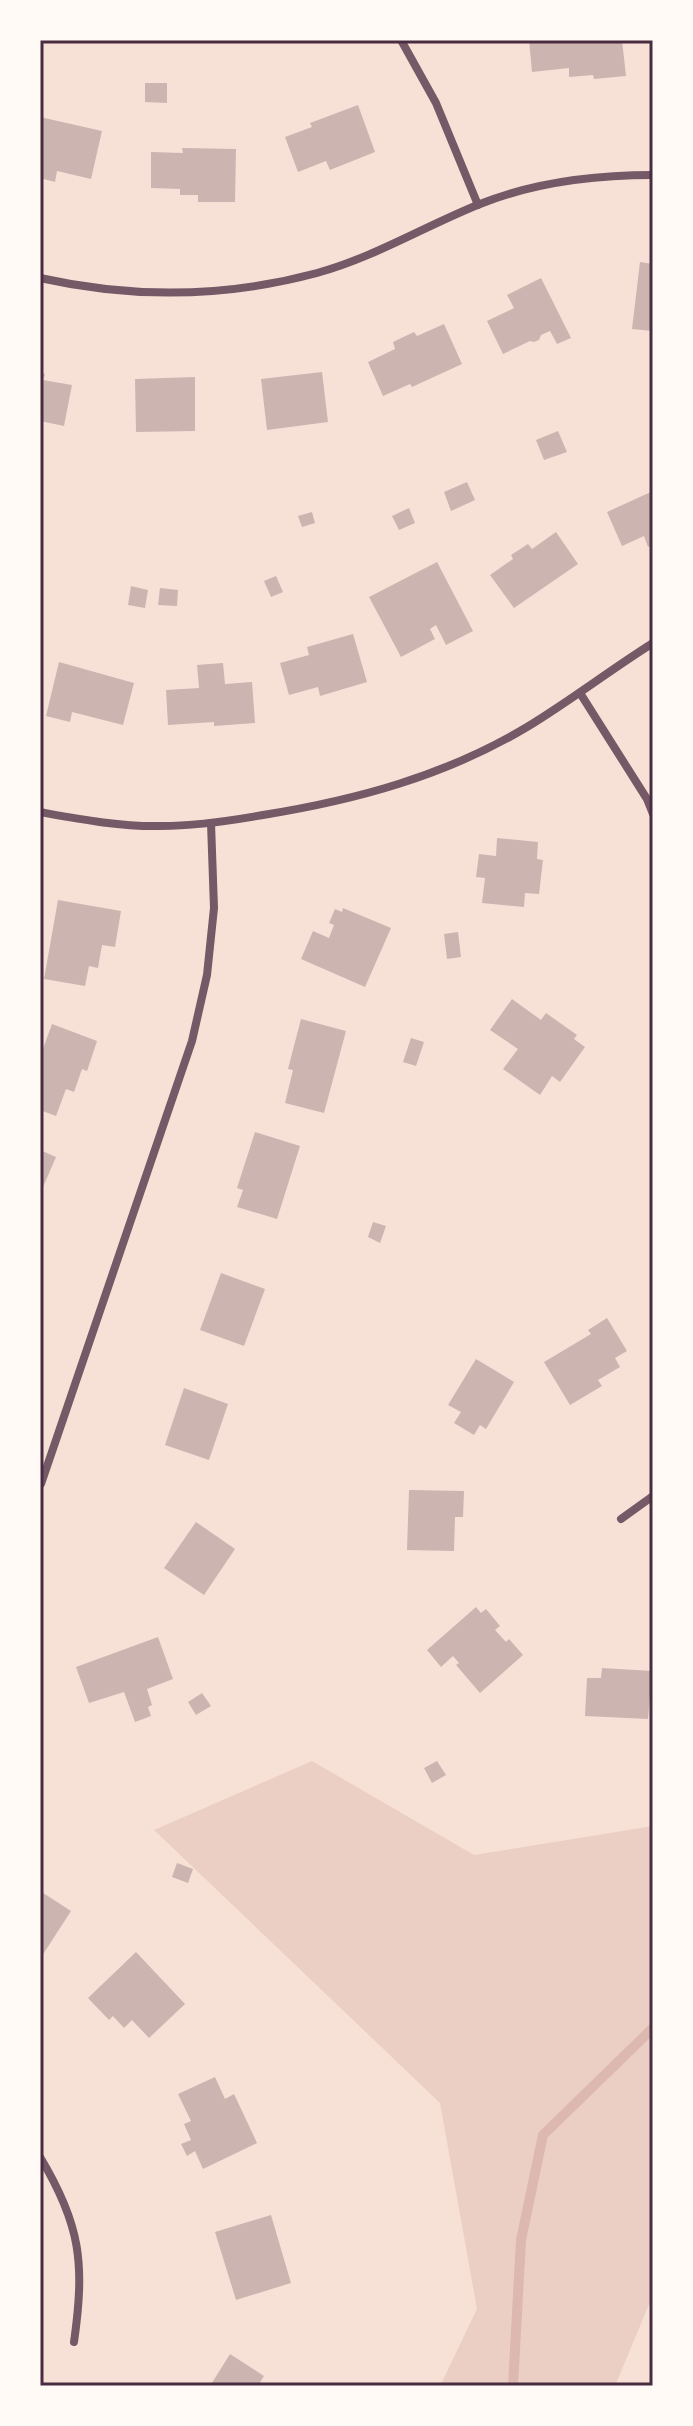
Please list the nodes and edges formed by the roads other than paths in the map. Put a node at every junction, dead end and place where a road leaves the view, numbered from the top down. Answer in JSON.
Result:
{"nodes":[{"id":1,"x":401,"y":40,"type":"edge"},
{"id":2,"x":653,"y":175,"type":"edge"},
{"id":3,"x":478,"y":205,"type":"junction"},
{"id":4,"x":40,"y":278,"type":"edge"},
{"id":5,"x":653,"y":643,"type":"edge"},
{"id":6,"x":580,"y":693,"type":"junction"},
{"id":7,"x":40,"y":812,"type":"edge"},
{"id":8,"x":653,"y":814,"type":"edge"},
{"id":9,"x":211,"y":823,"type":"junction"},
{"id":10,"x":41,"y":1484,"type":"edge"},
{"id":11,"x":653,"y":1496,"type":"edge"},
{"id":12,"x":621,"y":1519,"type":"dead end"},
{"id":13,"x":40,"y":2157,"type":"edge"},
{"id":14,"x":74,"y":2342,"type":"dead end"}],
"edges":[{"from":1,"to":3,"type":"street"},
{"from":2,"to":3,"type":"street"},
{"from":3,"to":4,"type":"street"},
{"from":5,"to":6,"type":"street"},
{"from":6,"to":8,"type":"street"},
{"from":6,"to":9,"type":"street"},
{"from":7,"to":9,"type":"street"},
{"from":9,"to":10,"type":"street"},
{"from":11,"to":12,"type":"street"},
{"from":13,"to":14,"type":"street"}]}
